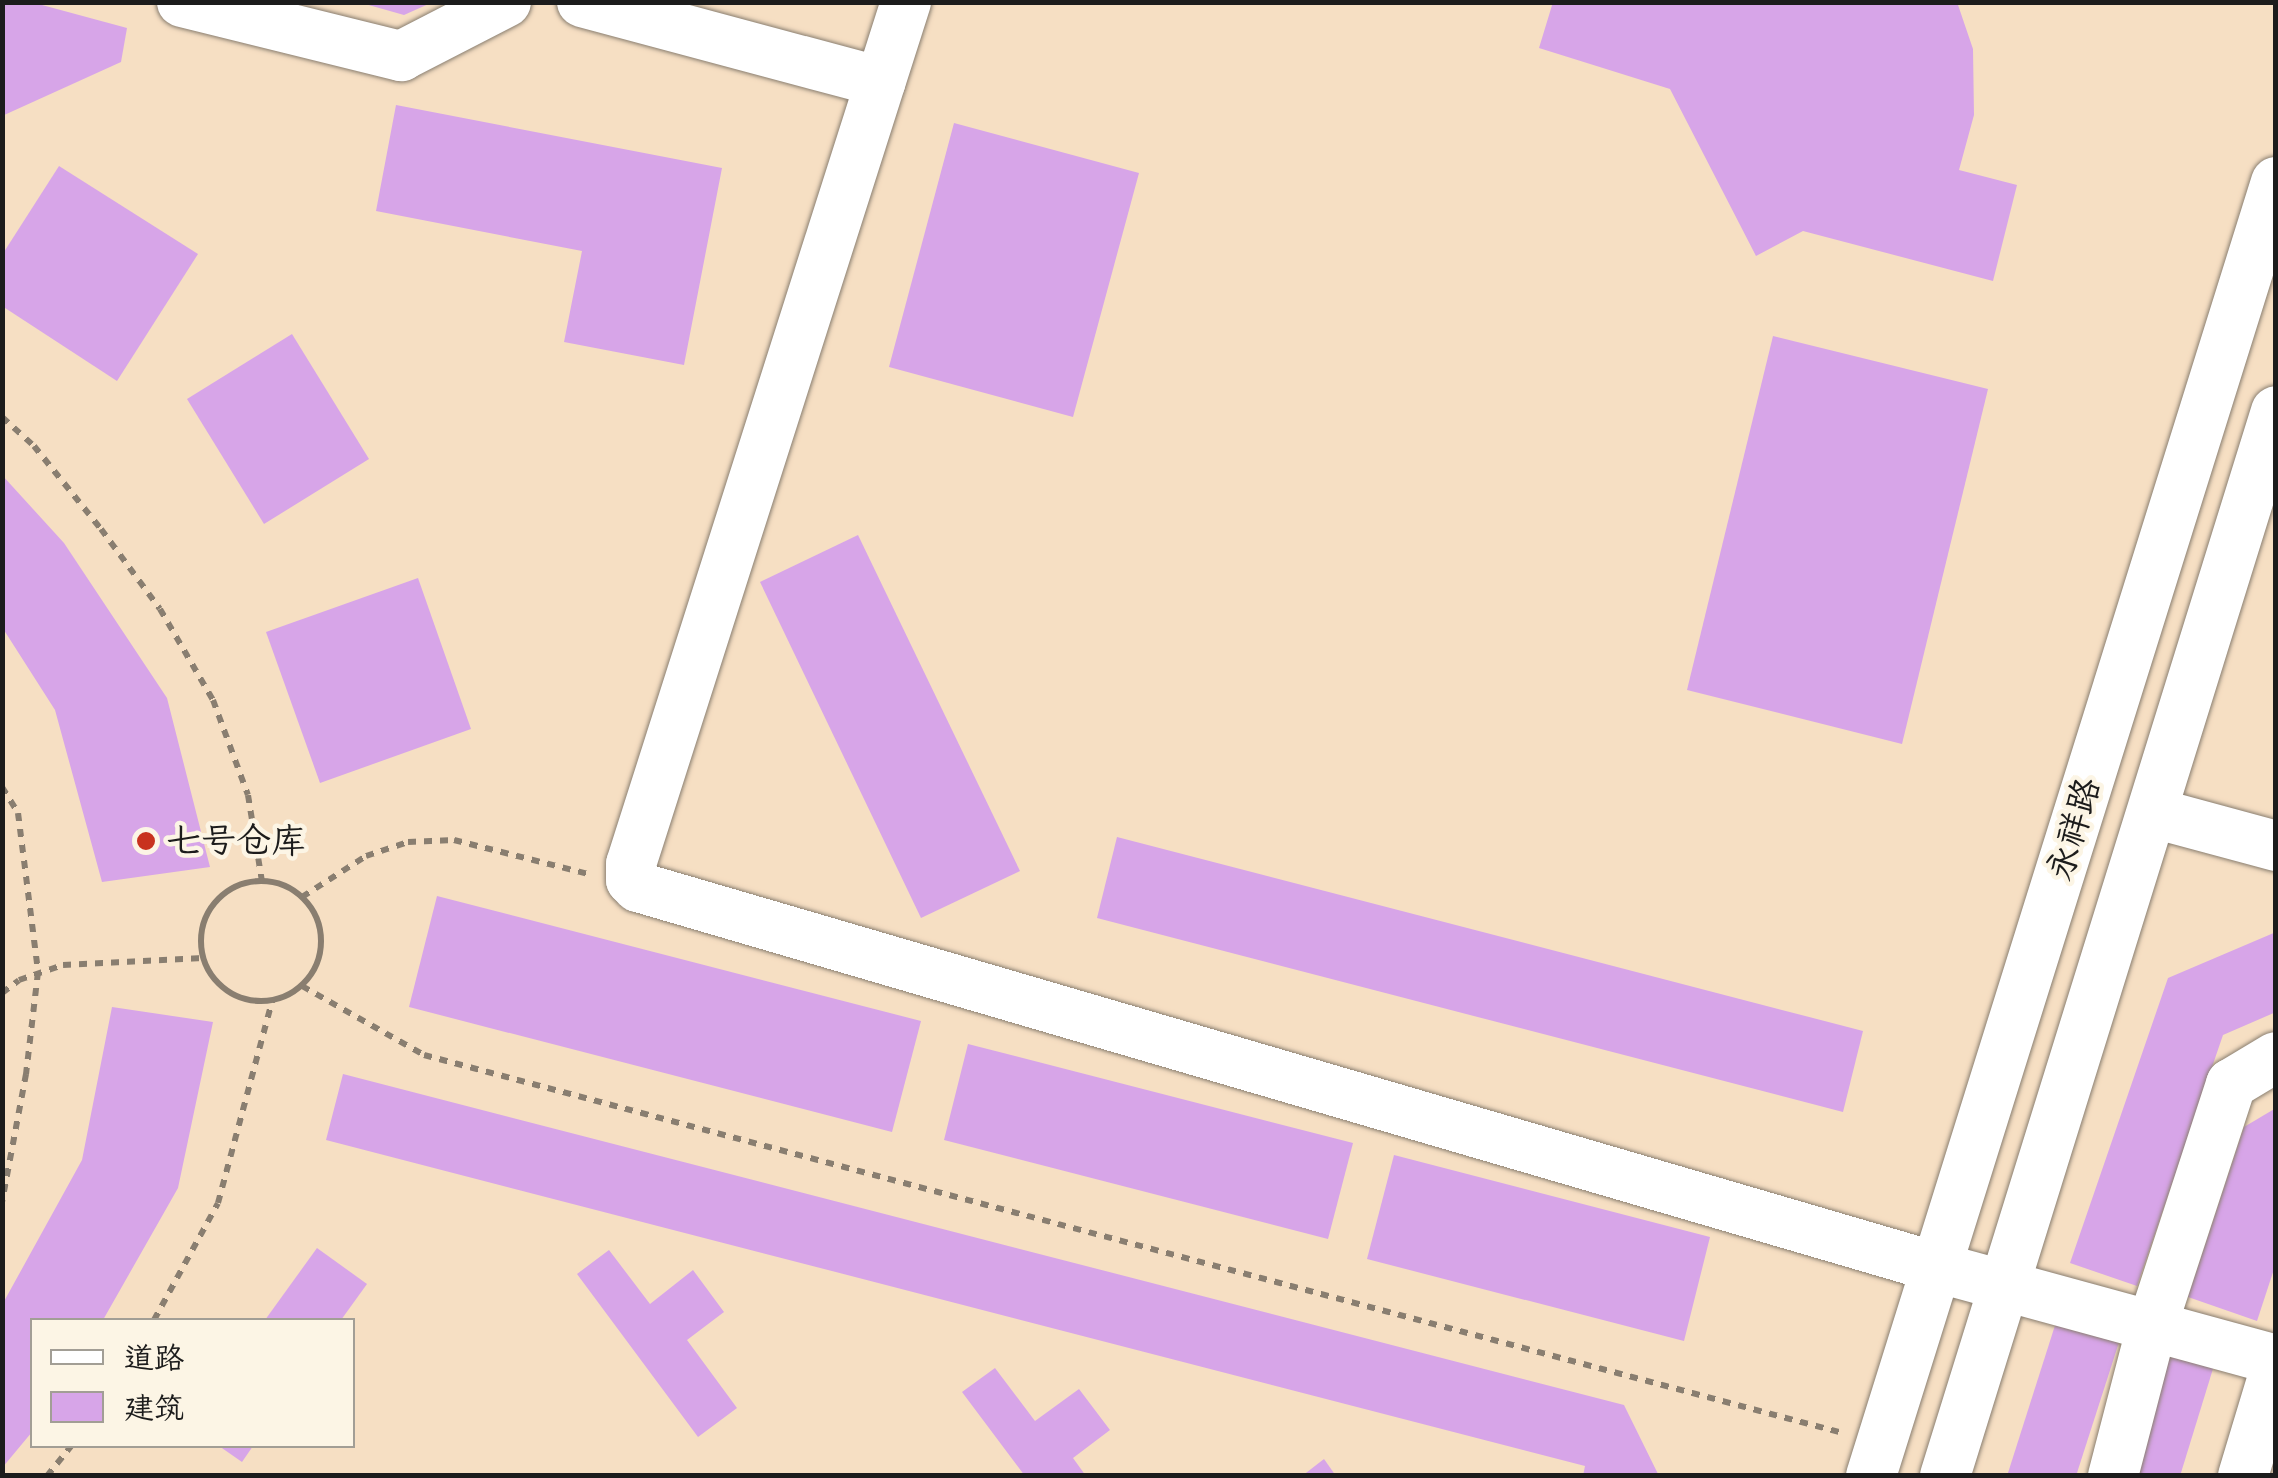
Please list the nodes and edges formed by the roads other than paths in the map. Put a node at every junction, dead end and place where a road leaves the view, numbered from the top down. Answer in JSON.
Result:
{"nodes":[{"id":1,"x":182,"y":2,"type":"edge"},
{"id":2,"x":506,"y":2,"type":"edge"},
{"id":3,"x":582,"y":2,"type":"edge"},
{"id":4,"x":906,"y":2,"type":"edge"},
{"id":5,"x":880,"y":82,"type":"junction"},
{"id":6,"x":2276,"y":182,"type":"edge"},
{"id":7,"x":2276,"y":411,"type":"edge"},
{"id":8,"x":2154,"y":813,"type":"junction"},
{"id":9,"x":2276,"y":846,"type":"edge"},
{"id":10,"x":2276,"y":1057,"type":"edge"},
{"id":11,"x":1936,"y":1267,"type":"junction"},
{"id":12,"x":2152,"y":1326,"type":"junction"},
{"id":13,"x":2276,"y":1363,"type":"edge"},
{"id":14,"x":1876,"y":1460,"type":"edge"},
{"id":15,"x":1945,"y":1476,"type":"edge"},
{"id":16,"x":2113,"y":1476,"type":"edge"},
{"id":17,"x":2243,"y":1476,"type":"edge"}],
"edges":[{"from":1,"to":2,"type":"street"},
{"from":3,"to":5,"type":"street"},
{"from":4,"to":5,"type":"street"},
{"from":5,"to":11,"type":"street"},
{"from":6,"to":11,"type":"street","name":"永祥路"},
{"from":7,"to":8,"type":"street","name":"永祥路"},
{"from":8,"to":9,"type":"street"},
{"from":8,"to":15,"type":"street","name":"永祥路"},
{"from":10,"to":12,"type":"street"},
{"from":11,"to":12,"type":"street"},
{"from":11,"to":14,"type":"street","name":"永祥路"},
{"from":12,"to":13,"type":"street"},
{"from":12,"to":16,"type":"street"},
{"from":13,"to":17,"type":"street"}]}
